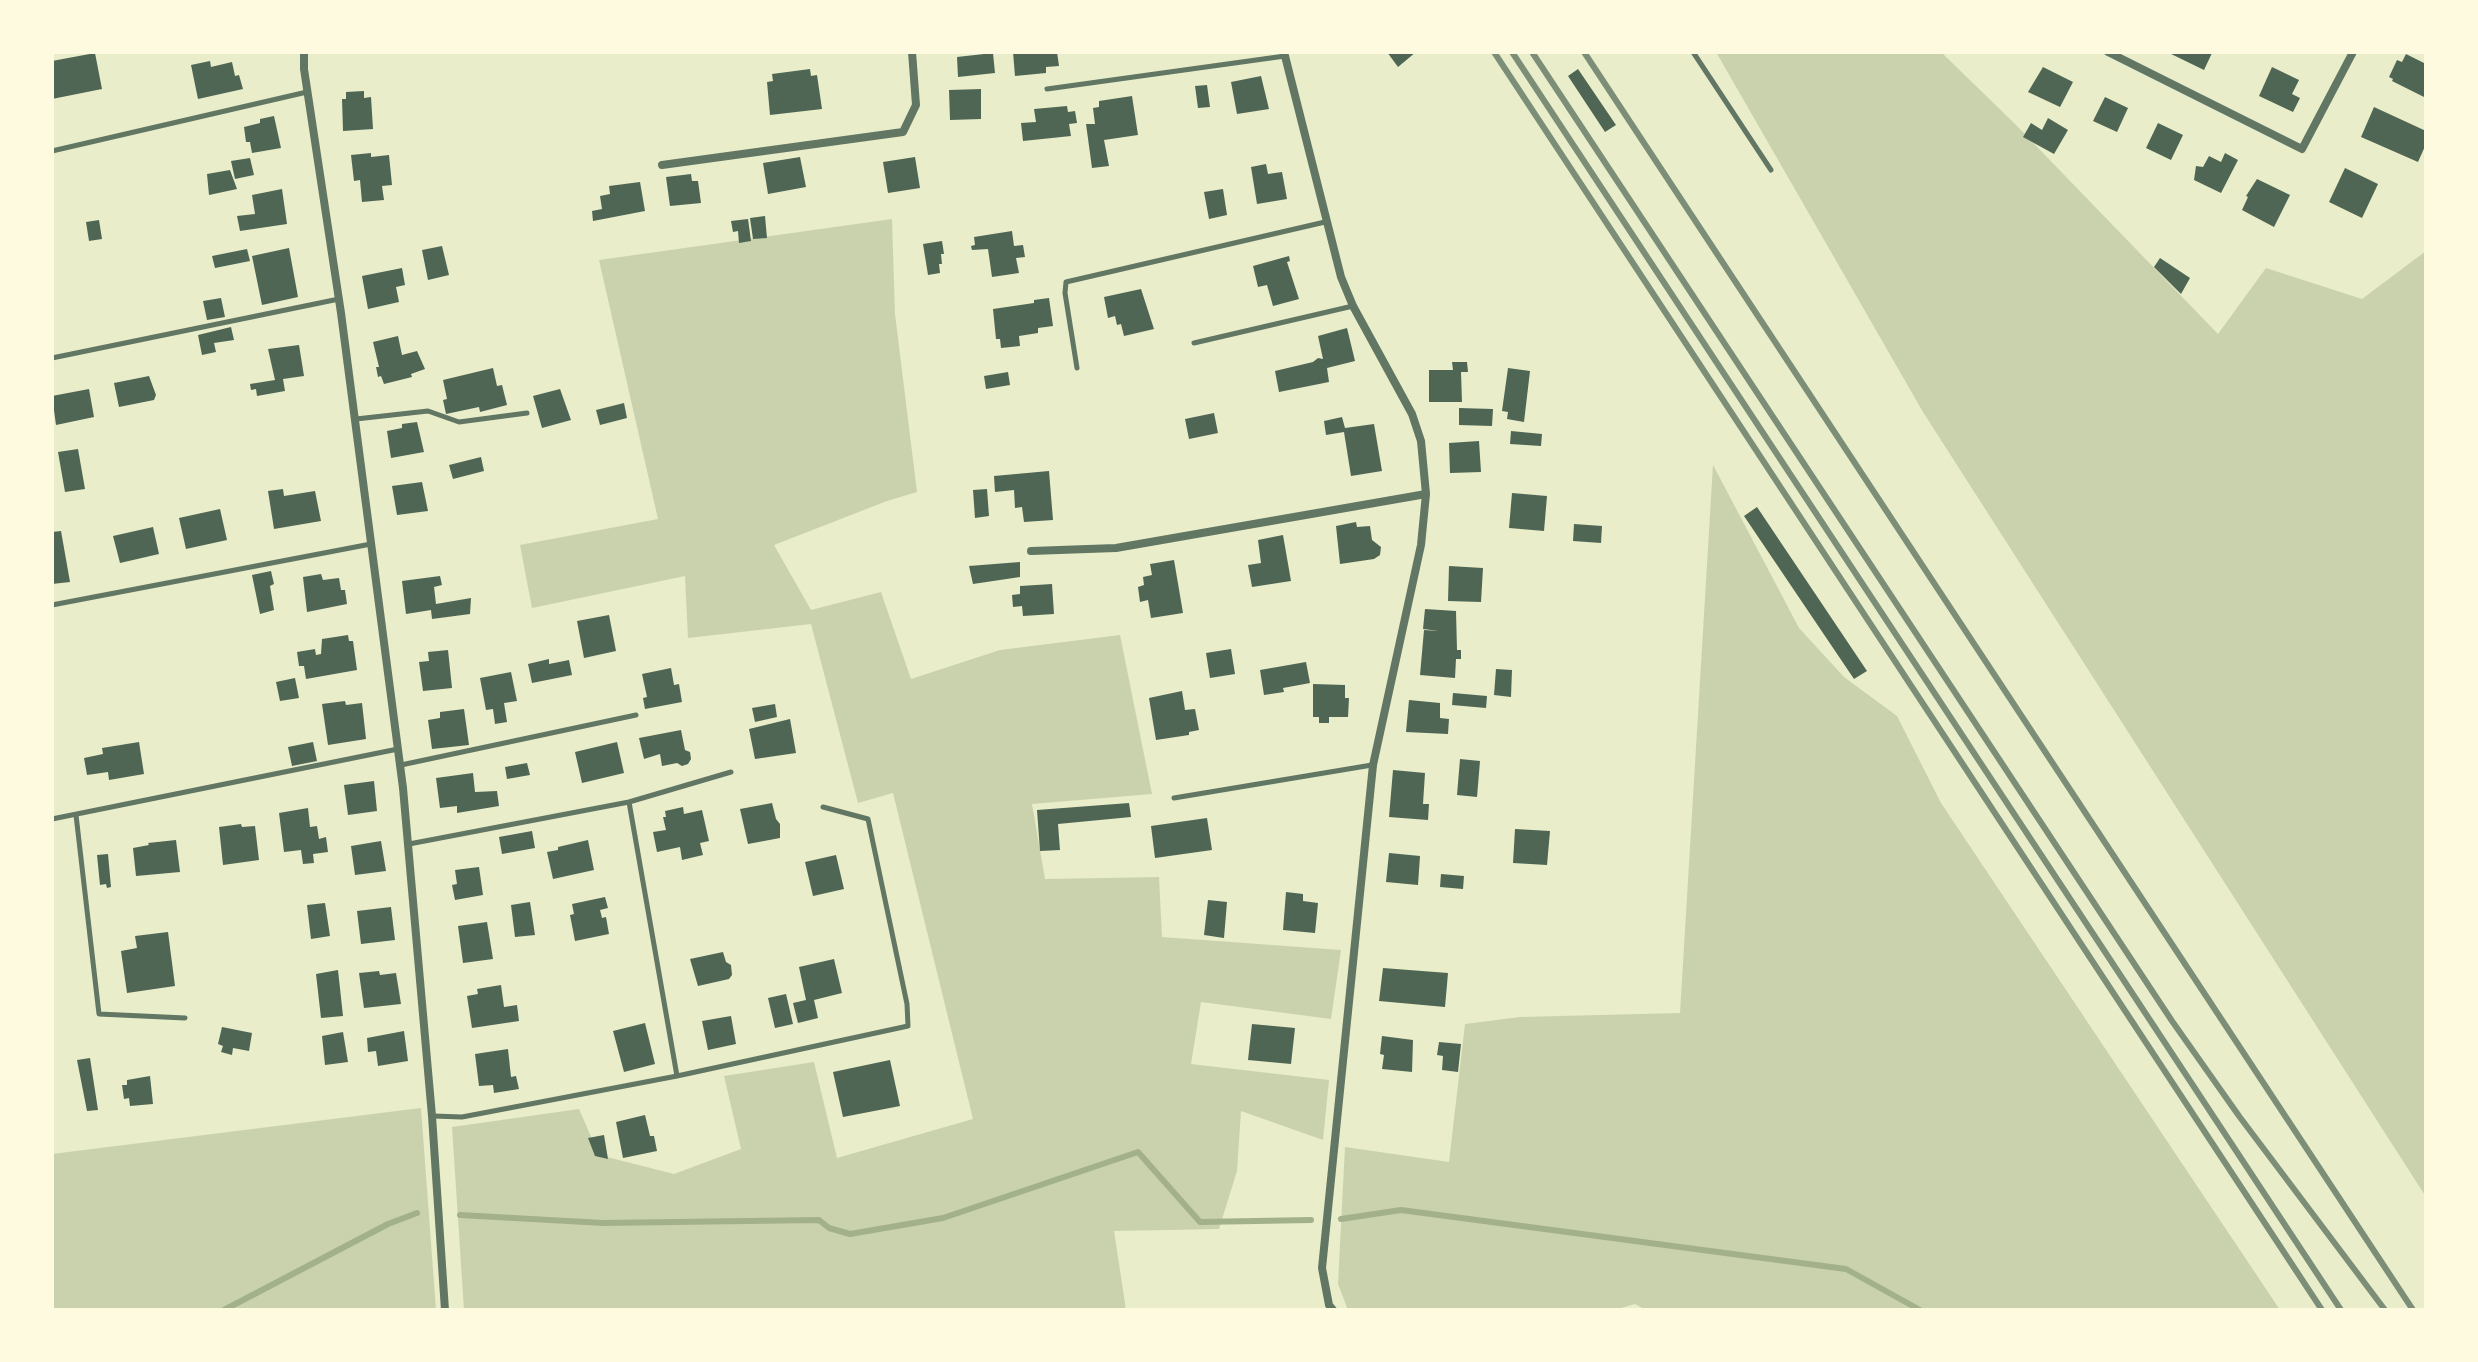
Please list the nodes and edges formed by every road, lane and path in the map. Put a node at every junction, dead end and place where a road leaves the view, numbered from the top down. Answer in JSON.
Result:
{"nodes":[{"id":1,"x":304,"y":52,"type":"edge"},
{"id":2,"x":912,"y":52,"type":"edge"},
{"id":3,"x":1693,"y":52,"type":"edge"},
{"id":4,"x":2108,"y":52,"type":"edge"},
{"id":5,"x":2353,"y":52,"type":"edge"},
{"id":6,"x":1284,"y":54,"type":"edge"},
{"id":7,"x":2118,"y":54,"type":"edge"},
{"id":8,"x":1047,"y":89,"type":"dead end"},
{"id":9,"x":308,"y":92,"type":"junction"},
{"id":10,"x":52,"y":151,"type":"edge"},
{"id":11,"x":662,"y":165,"type":"dead end"},
{"id":12,"x":1771,"y":170,"type":"dead end"},
{"id":13,"x":1325,"y":222,"type":"junction"},
{"id":14,"x":339,"y":299,"type":"junction"},
{"id":15,"x":1353,"y":306,"type":"junction"},
{"id":16,"x":1194,"y":343,"type":"dead end"},
{"id":17,"x":52,"y":358,"type":"edge"},
{"id":18,"x":1077,"y":368,"type":"dead end"},
{"id":19,"x":527,"y":413,"type":"dead end"},
{"id":20,"x":355,"y":419,"type":"junction"},
{"id":21,"x":1426,"y":494,"type":"junction"},
{"id":22,"x":371,"y":544,"type":"junction"},
{"id":23,"x":1031,"y":551,"type":"dead end"},
{"id":24,"x":52,"y":605,"type":"edge"},
{"id":25,"x":636,"y":715,"type":"dead end"},
{"id":26,"x":398,"y":749,"type":"junction"},
{"id":27,"x":400,"y":765,"type":"junction"},
{"id":28,"x":1373,"y":765,"type":"junction"},
{"id":29,"x":731,"y":772,"type":"dead end"},
{"id":30,"x":1174,"y":798,"type":"dead end"},
{"id":31,"x":629,"y":802,"type":"junction"},
{"id":32,"x":823,"y":807,"type":"dead end"},
{"id":33,"x":76,"y":814,"type":"junction"},
{"id":34,"x":52,"y":819,"type":"edge"},
{"id":35,"x":408,"y":844,"type":"junction"},
{"id":36,"x":185,"y":1018,"type":"dead end"},
{"id":37,"x":677,"y":1076,"type":"junction"},
{"id":38,"x":432,"y":1116,"type":"junction"},
{"id":39,"x":445,"y":1310,"type":"edge"},
{"id":40,"x":1333,"y":1310,"type":"edge"}],
"edges":[{"from":1,"to":9,"type":"street"},
{"from":2,"to":11,"type":"street"},
{"from":3,"to":12,"type":"lane"},
{"from":4,"to":7,"type":"street"},
{"from":5,"to":7,"type":"street"},
{"from":6,"to":8,"type":"lane"},
{"from":6,"to":13,"type":"street"},
{"from":9,"to":10,"type":"lane"},
{"from":9,"to":14,"type":"street"},
{"from":13,"to":15,"type":"street"},
{"from":13,"to":18,"type":"lane"},
{"from":14,"to":17,"type":"lane"},
{"from":14,"to":20,"type":"street"},
{"from":15,"to":16,"type":"lane"},
{"from":15,"to":21,"type":"street"},
{"from":19,"to":20,"type":"lane"},
{"from":20,"to":22,"type":"street"},
{"from":21,"to":23,"type":"street"},
{"from":21,"to":28,"type":"street"},
{"from":22,"to":24,"type":"lane"},
{"from":22,"to":26,"type":"street"},
{"from":25,"to":27,"type":"lane"},
{"from":26,"to":27,"type":"street"},
{"from":26,"to":33,"type":"lane"},
{"from":27,"to":35,"type":"street"},
{"from":28,"to":30,"type":"lane"},
{"from":28,"to":40,"type":"street"},
{"from":29,"to":31,"type":"lane"},
{"from":31,"to":35,"type":"lane"},
{"from":31,"to":37,"type":"lane"},
{"from":32,"to":37,"type":"lane"},
{"from":33,"to":34,"type":"lane"},
{"from":33,"to":36,"type":"lane"},
{"from":35,"to":38,"type":"street"},
{"from":37,"to":38,"type":"lane"},
{"from":38,"to":39,"type":"street"}]}
